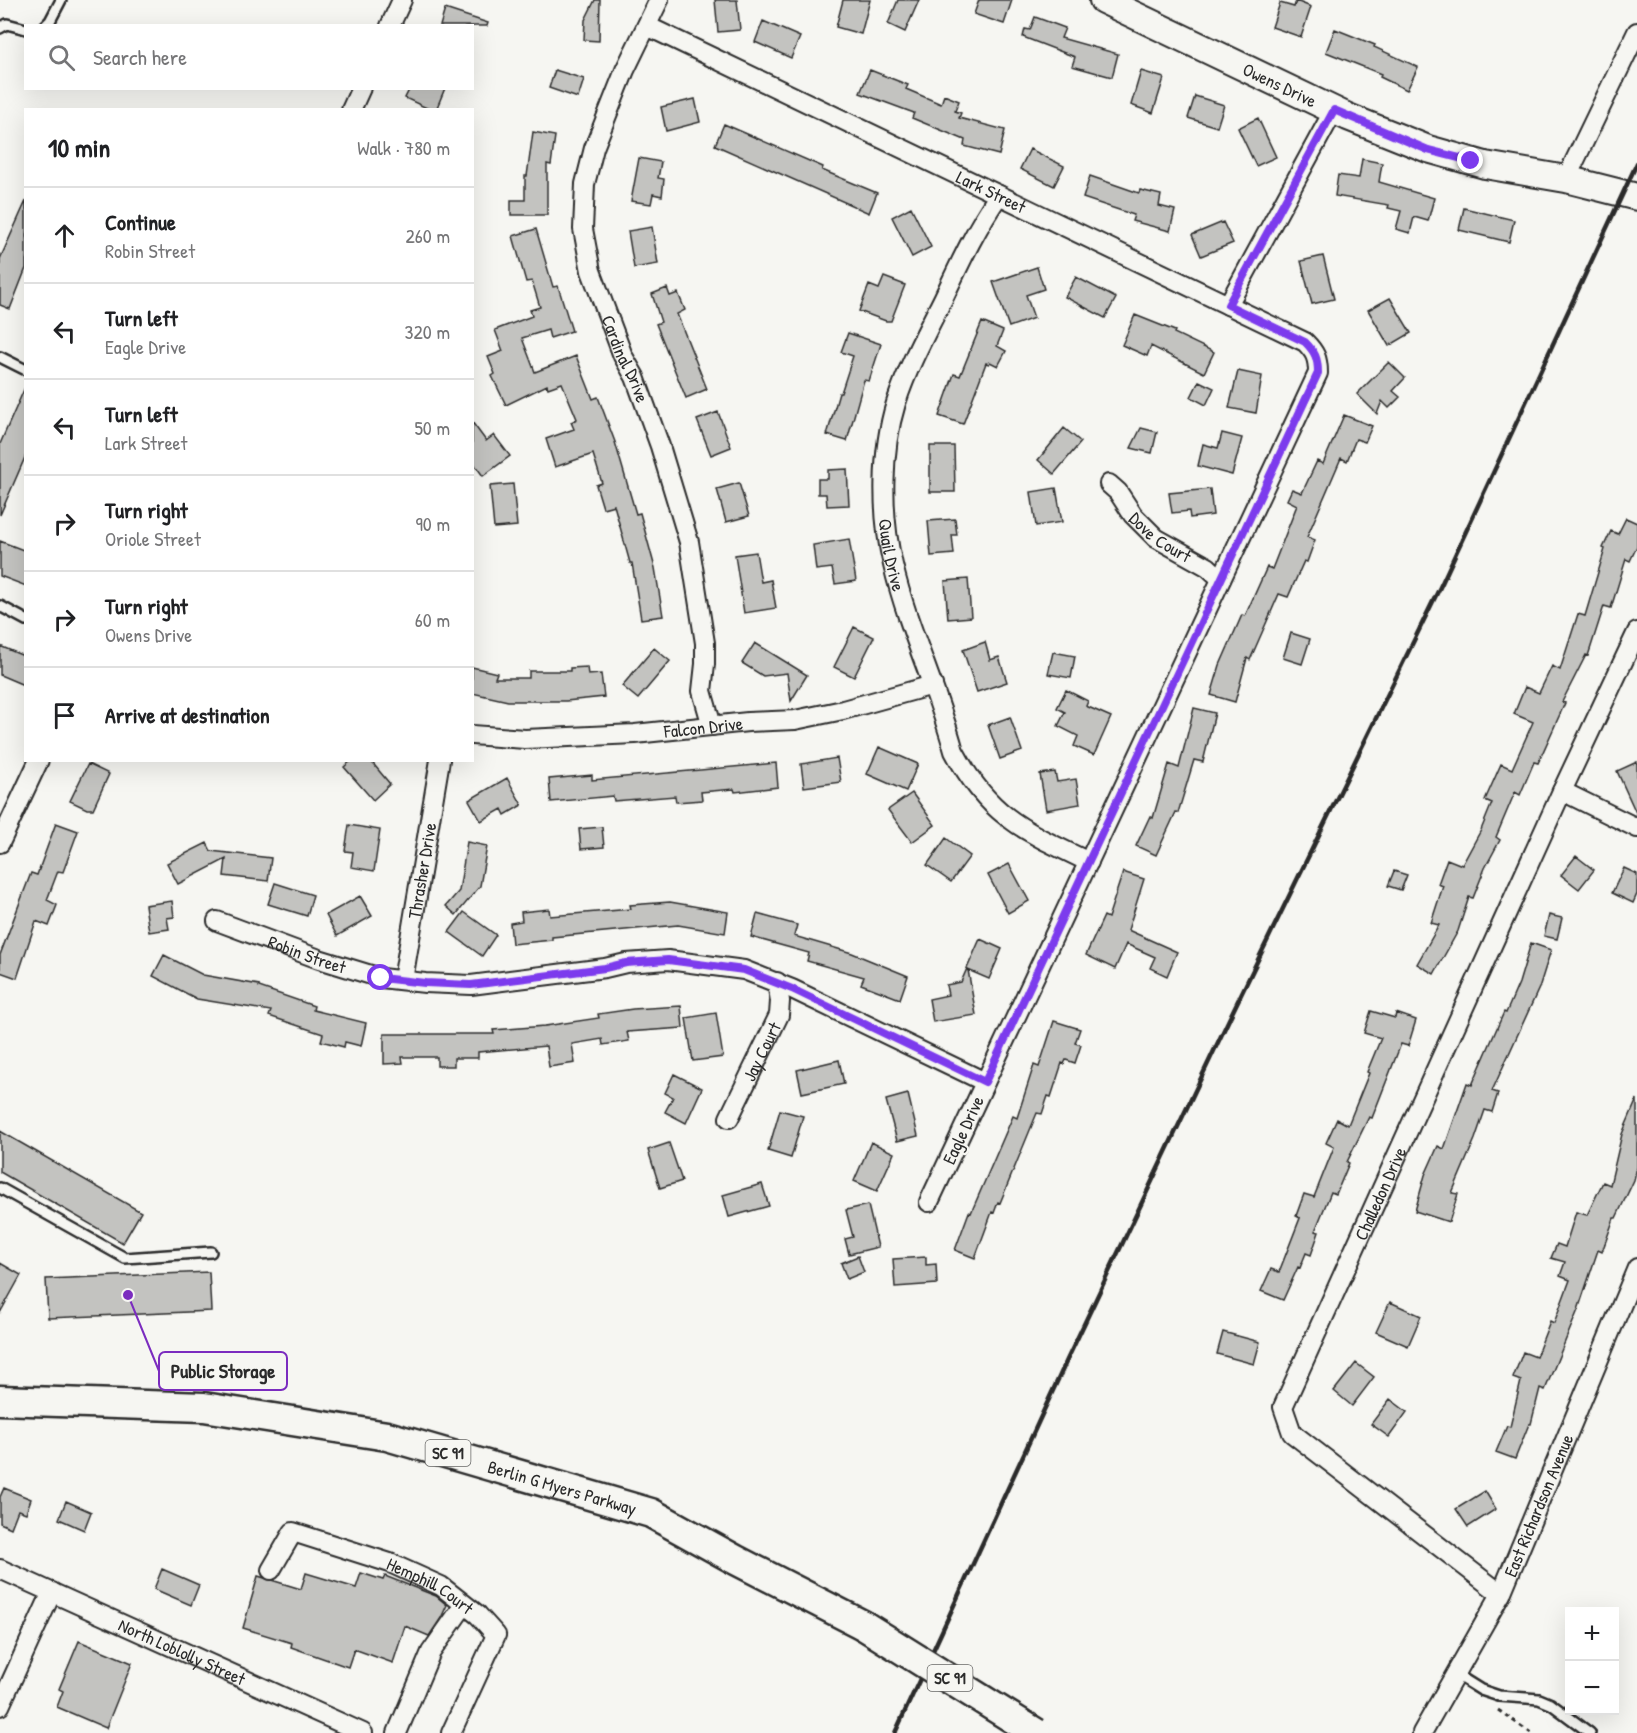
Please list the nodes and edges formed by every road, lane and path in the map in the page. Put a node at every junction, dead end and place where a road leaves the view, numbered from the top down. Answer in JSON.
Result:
{"nodes":[{"id":1,"x":62,"y":0,"type":"edge"},
{"id":2,"x":402,"y":0,"type":"edge"},
{"id":3,"x":659,"y":0,"type":"edge"},
{"id":4,"x":1103,"y":0,"type":"edge"},
{"id":5,"x":47,"y":24,"type":"edge"},
{"id":6,"x":391,"y":24,"type":"edge"},
{"id":7,"x":647,"y":26,"type":"junction"},
{"id":8,"x":0,"y":28,"type":"edge"},
{"id":9,"x":24,"y":28,"type":"edge"},
{"id":10,"x":1637,"y":32,"type":"edge"},
{"id":11,"x":360,"y":90,"type":"edge"},
{"id":12,"x":352,"y":108,"type":"edge"},
{"id":13,"x":1334,"y":110,"type":"junction"},
{"id":14,"x":1566,"y":179,"type":"junction"},
{"id":15,"x":999,"y":195,"type":"junction"},
{"id":16,"x":1637,"y":197,"type":"edge"},
{"id":17,"x":1228,"y":305,"type":"junction"},
{"id":18,"x":0,"y":357,"type":"edge"},
{"id":19,"x":24,"y":369,"type":"edge"},
{"id":20,"x":1318,"y":373,"type":"joint"},
{"id":21,"x":1109,"y":484,"type":"dead end"},
{"id":22,"x":1221,"y":579,"type":"junction"},
{"id":23,"x":0,"y":606,"type":"edge"},
{"id":24,"x":24,"y":619,"type":"edge"},
{"id":25,"x":1637,"y":632,"type":"edge"},
{"id":26,"x":933,"y":685,"type":"junction"},
{"id":27,"x":712,"y":726,"type":"junction"},
{"id":28,"x":474,"y":735,"type":"edge"},
{"id":29,"x":38,"y":762,"type":"edge"},
{"id":30,"x":440,"y":762,"type":"edge"},
{"id":31,"x":1562,"y":791,"type":"junction"},
{"id":32,"x":1637,"y":828,"type":"edge"},
{"id":33,"x":0,"y":843,"type":"edge"},
{"id":34,"x":1089,"y":862,"type":"junction"},
{"id":35,"x":217,"y":921,"type":"dead end"},
{"id":36,"x":403,"y":981,"type":"junction"},
{"id":37,"x":777,"y":982,"type":"junction"},
{"id":38,"x":985,"y":1082,"type":"junction"},
{"id":39,"x":729,"y":1118,"type":"dead end"},
{"id":40,"x":0,"y":1188,"type":"edge"},
{"id":41,"x":928,"y":1203,"type":"dead end"},
{"id":42,"x":211,"y":1252,"type":"dead end"},
{"id":43,"x":1637,"y":1268,"type":"edge"},
{"id":44,"x":0,"y":1400,"type":"edge"},
{"id":45,"x":0,"y":1569,"type":"edge"},
{"id":46,"x":271,"y":1570,"type":"dead end"},
{"id":47,"x":52,"y":1592,"type":"junction"},
{"id":48,"x":1501,"y":1594,"type":"junction"},
{"id":49,"x":464,"y":1605,"type":"junction"},
{"id":50,"x":1456,"y":1675,"type":"junction"},
{"id":51,"x":0,"y":1706,"type":"edge"},
{"id":52,"x":363,"y":1733,"type":"edge"},
{"id":53,"x":397,"y":1733,"type":"edge"},
{"id":54,"x":451,"y":1733,"type":"edge"},
{"id":55,"x":1036,"y":1733,"type":"edge"},
{"id":56,"x":1422,"y":1733,"type":"edge"},
{"id":57,"x":1590,"y":1733,"type":"edge"}],
"edges":[{"from":1,"to":5,"type":"lane"},
{"from":2,"to":6,"type":"street"},
{"from":3,"to":7,"type":"street","name":"Cardinal Drive"},
{"from":4,"to":13,"type":"street","name":"Owens Drive"},
{"from":7,"to":15,"type":"street","name":"Lark Street"},
{"from":7,"to":27,"type":"street","name":"Cardinal Drive"},
{"from":8,"to":9,"type":"lane"},
{"from":10,"to":14,"type":"street"},
{"from":11,"to":12,"type":"street"},
{"from":13,"to":14,"type":"street","name":"Owens Drive"},
{"from":13,"to":17,"type":"street"},
{"from":14,"to":16,"type":"street","name":"Owens Drive"},
{"from":15,"to":17,"type":"street","name":"Lark Street"},
{"from":15,"to":26,"type":"street","name":"Quail Drive"},
{"from":17,"to":20,"type":"street","name":"Lark Street"},
{"from":18,"to":19,"type":"lane"},
{"from":20,"to":22,"type":"street","name":"Eagle Drive"},
{"from":21,"to":22,"type":"street","name":"Dove Court"},
{"from":22,"to":34,"type":"street","name":"Eagle Drive"},
{"from":23,"to":24,"type":"lane"},
{"from":25,"to":31,"type":"street","name":"Challedon Drive"},
{"from":26,"to":27,"type":"street","name":"Falcon Drive"},
{"from":26,"to":34,"type":"street","name":"Quail Drive"},
{"from":27,"to":28,"type":"street","name":"Falcon Drive"},
{"from":29,"to":33,"type":"street"},
{"from":30,"to":36,"type":"street","name":"Thrasher Drive"},
{"from":31,"to":32,"type":"street"},
{"from":31,"to":48,"type":"street","name":"Challedon Drive"},
{"from":34,"to":38,"type":"street","name":"Eagle Drive"},
{"from":35,"to":36,"type":"street","name":"Robin Street"},
{"from":36,"to":37,"type":"street","name":"Robin Street"},
{"from":37,"to":38,"type":"street","name":"Robin Street"},
{"from":37,"to":39,"type":"street","name":"Jay Court"},
{"from":38,"to":41,"type":"street","name":"Eagle Drive"},
{"from":40,"to":42,"type":"lane"},
{"from":43,"to":48,"type":"street","name":"East Richardson Avenue"},
{"from":44,"to":55,"type":"main road","name":"Berlin G Myers Parkway","number":"SC 91","bridge":true},
{"from":45,"to":47,"type":"street","name":"North Loblolly Street"},
{"from":46,"to":49,"type":"street","name":"Hemphill Court"},
{"from":47,"to":51,"type":"street"},
{"from":47,"to":52,"type":"street","name":"North Loblolly Street"},
{"from":48,"to":50,"type":"street","name":"East Richardson Avenue"},
{"from":49,"to":53,"type":"street"},
{"from":49,"to":54,"type":"street","name":"Hemphill Court"},
{"from":50,"to":56,"type":"street","name":"East Richardson Avenue"},
{"from":50,"to":57,"type":"lane"}]}
